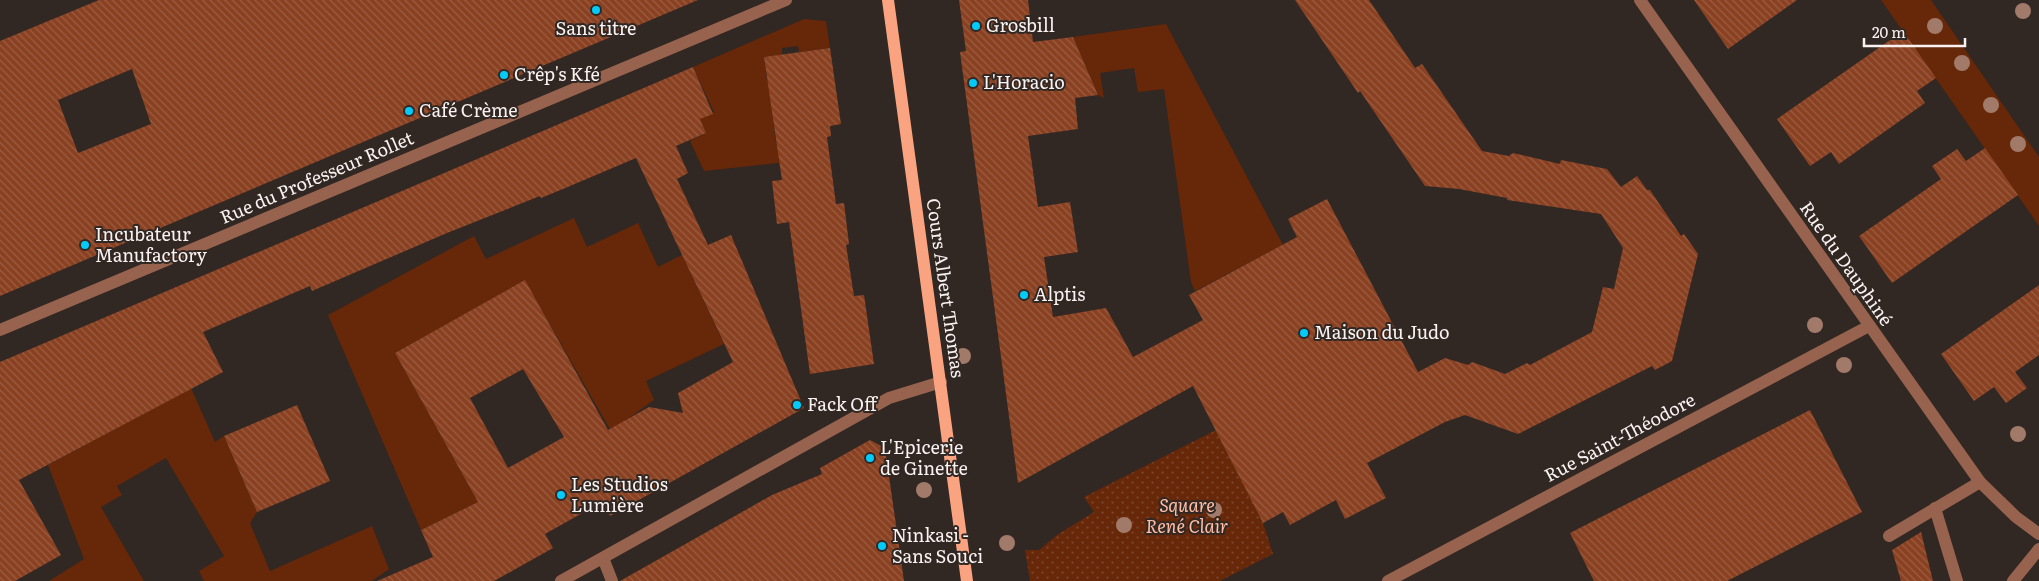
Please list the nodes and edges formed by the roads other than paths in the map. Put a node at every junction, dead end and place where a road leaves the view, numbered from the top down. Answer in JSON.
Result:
{"nodes":[{"id":1,"x":786,"y":0,"type":"edge"},
{"id":2,"x":888,"y":0,"type":"edge"},
{"id":3,"x":1640,"y":0,"type":"edge"},
{"id":4,"x":1869,"y":326,"type":"junction"},
{"id":5,"x":0,"y":330,"type":"edge"},
{"id":6,"x":941,"y":382,"type":"junction"},
{"id":7,"x":1980,"y":482,"type":"junction"},
{"id":8,"x":1935,"y":508,"type":"junction"},
{"id":9,"x":2039,"y":534,"type":"edge"},
{"id":10,"x":1889,"y":536,"type":"dead end"},
{"id":11,"x":2039,"y":548,"type":"edge"},
{"id":12,"x":603,"y":558,"type":"junction"},
{"id":13,"x":561,"y":581,"type":"edge"},
{"id":14,"x":612,"y":581,"type":"edge"},
{"id":15,"x":967,"y":581,"type":"edge"},
{"id":16,"x":1388,"y":581,"type":"edge"},
{"id":17,"x":1957,"y":581,"type":"edge"},
{"id":18,"x":2013,"y":581,"type":"edge"}],
"edges":[{"from":1,"to":5,"type":"street","name":"Rue du Professeur Rollet"},
{"from":2,"to":6,"type":"main road","name":"Cours Albert Thomas"},
{"from":3,"to":4,"type":"street","name":"Rue du Dauphiné"},
{"from":4,"to":7,"type":"street","name":"Rue du Dauphiné"},
{"from":4,"to":16,"type":"street","name":"Rue Saint-Théodore"},
{"from":6,"to":12,"type":"street"},
{"from":6,"to":15,"type":"main road","name":"Cours Albert Thomas"},
{"from":7,"to":8,"type":"street"},
{"from":7,"to":9,"type":"street","name":"Rue du Dauphiné"},
{"from":8,"to":10,"type":"street"},
{"from":8,"to":17,"type":"street"},
{"from":11,"to":18,"type":"street"},
{"from":12,"to":13,"type":"street"},
{"from":12,"to":14,"type":"street"}]}
